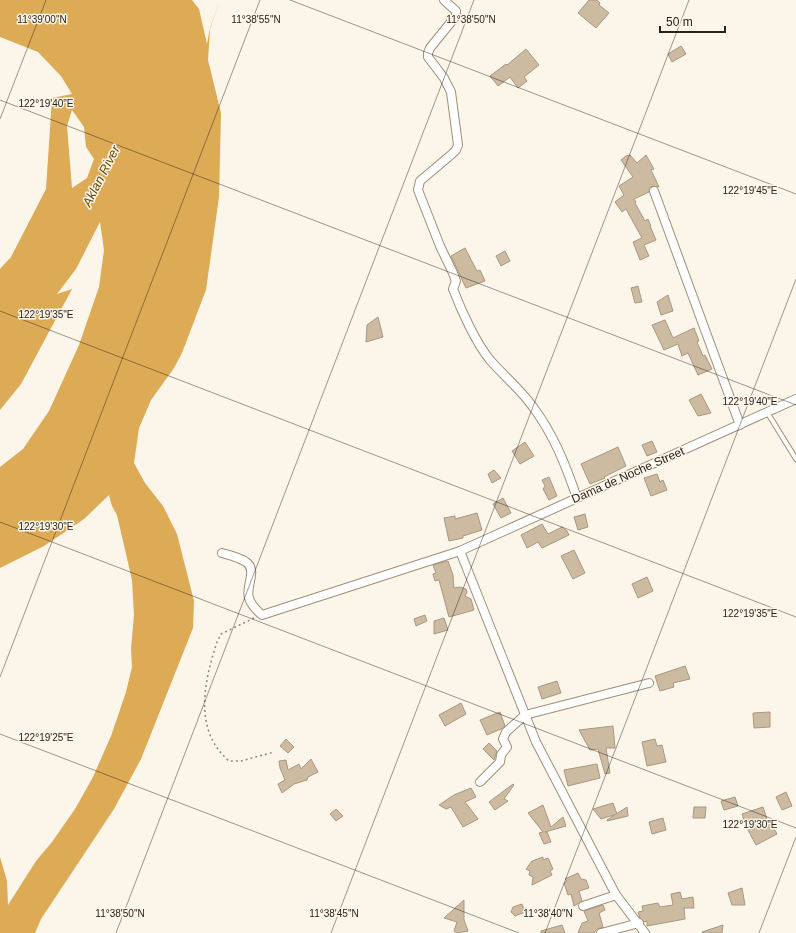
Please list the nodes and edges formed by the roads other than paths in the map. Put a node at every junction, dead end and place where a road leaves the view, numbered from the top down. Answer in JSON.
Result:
{"nodes":[{"id":1,"x":444,"y":0,"type":"edge"},
{"id":2,"x":654,"y":191,"type":"dead end"},
{"id":3,"x":796,"y":399,"type":"edge"},
{"id":4,"x":767,"y":412,"type":"junction"},
{"id":5,"x":740,"y":425,"type":"junction"},
{"id":6,"x":796,"y":459,"type":"edge"},
{"id":7,"x":577,"y":498,"type":"junction"},
{"id":8,"x":460,"y":551,"type":"junction"},
{"id":9,"x":222,"y":553,"type":"dead end"},
{"id":10,"x":649,"y":683,"type":"dead end"},
{"id":11,"x":525,"y":715,"type":"junction"},
{"id":12,"x":480,"y":782,"type":"dead end"},
{"id":13,"x":616,"y":895,"type":"junction"},
{"id":14,"x":583,"y":906,"type":"dead end"},
{"id":15,"x":639,"y":923,"type":"junction"},
{"id":16,"x":601,"y":933,"type":"edge"},
{"id":17,"x":645,"y":933,"type":"edge"}],
"edges":[{"from":1,"to":7,"type":"street"},
{"from":2,"to":5,"type":"street"},
{"from":3,"to":4,"type":"street","name":"Dama de Noche Street"},
{"from":4,"to":5,"type":"street","name":"Dama de Noche Street"},
{"from":4,"to":6,"type":"lane"},
{"from":5,"to":7,"type":"street","name":"Dama de Noche Street"},
{"from":7,"to":8,"type":"street","name":"Dama de Noche Street"},
{"from":8,"to":9,"type":"street","name":"Dama de Noche Street"},
{"from":8,"to":11,"type":"street"},
{"from":10,"to":11,"type":"street"},
{"from":11,"to":12,"type":"street"},
{"from":11,"to":13,"type":"street"},
{"from":13,"to":14,"type":"street"},
{"from":13,"to":15,"type":"street"},
{"from":15,"to":16,"type":"street"},
{"from":15,"to":17,"type":"street"}]}
